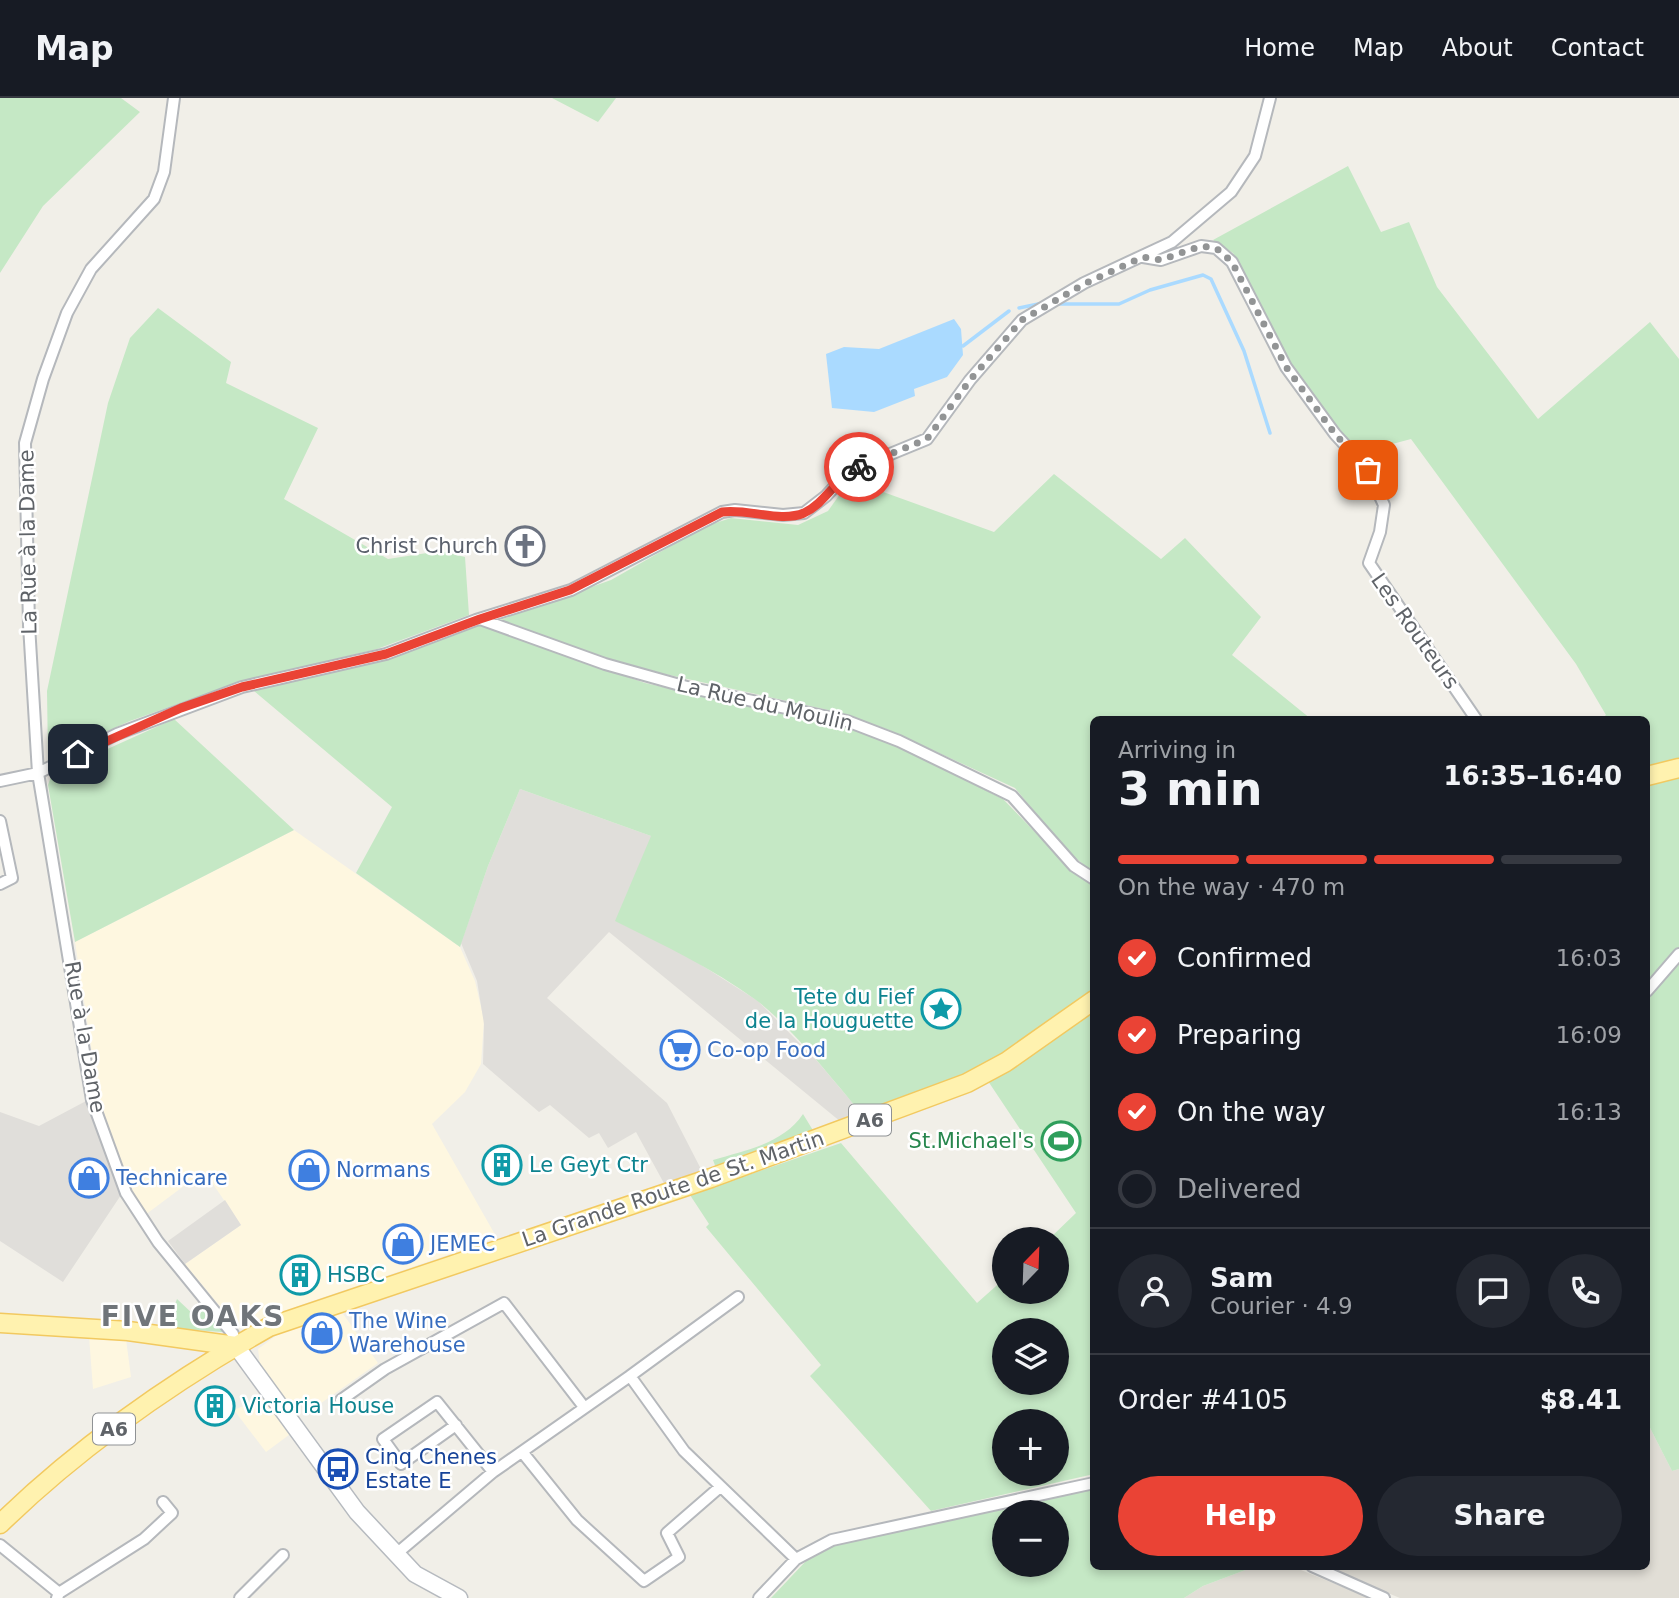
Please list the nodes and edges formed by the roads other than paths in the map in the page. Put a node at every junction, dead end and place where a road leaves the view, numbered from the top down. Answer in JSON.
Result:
{"nodes":[{"id":1,"x":174,"y":98,"type":"edge"},
{"id":2,"x":1270,"y":98,"type":"edge"},
{"id":3,"x":1143,"y":257,"type":"junction"},
{"id":4,"x":480,"y":619,"type":"junction"},
{"id":5,"x":1474,"y":716,"type":"edge"},
{"id":6,"x":1679,"y":768,"type":"edge"},
{"id":7,"x":38,"y":773,"type":"junction"},
{"id":8,"x":1650,"y":775,"type":"edge"},
{"id":9,"x":0,"y":781,"type":"edge"},
{"id":10,"x":0,"y":821,"type":"edge"},
{"id":11,"x":1090,"y":876,"type":"edge"},
{"id":12,"x":0,"y":884,"type":"edge"},
{"id":13,"x":1679,"y":954,"type":"edge"},
{"id":14,"x":1650,"y":988,"type":"edge"},
{"id":15,"x":1090,"y":1003,"type":"edge"},
{"id":16,"x":738,"y":1297,"type":"dead end"},
{"id":17,"x":0,"y":1323,"type":"edge"},
{"id":18,"x":195,"y":1339,"type":"junction"},
{"id":19,"x":236,"y":1346,"type":"junction"},
{"id":20,"x":205,"y":1365,"type":"junction"},
{"id":21,"x":630,"y":1376,"type":"junction"},
{"id":22,"x":341,"y":1400,"type":"dead end"},
{"id":23,"x":584,"y":1407,"type":"junction"},
{"id":24,"x":456,"y":1425,"type":"junction"},
{"id":25,"x":523,"y":1453,"type":"junction"},
{"id":26,"x":493,"y":1472,"type":"junction"},
{"id":27,"x":1090,"y":1484,"type":"edge"},
{"id":28,"x":720,"y":1487,"type":"junction"},
{"id":29,"x":163,"y":1503,"type":"dead end"},
{"id":30,"x":0,"y":1524,"type":"edge"},
{"id":31,"x":0,"y":1545,"type":"edge"},
{"id":32,"x":283,"y":1555,"type":"dead end"},
{"id":33,"x":396,"y":1555,"type":"junction"},
{"id":34,"x":796,"y":1559,"type":"junction"},
{"id":35,"x":1321,"y":1570,"type":"edge"},
{"id":36,"x":58,"y":1596,"type":"edge"},
{"id":37,"x":240,"y":1598,"type":"edge"},
{"id":38,"x":459,"y":1598,"type":"edge"},
{"id":39,"x":759,"y":1598,"type":"edge"},
{"id":40,"x":1384,"y":1598,"type":"edge"}],
"edges":[{"from":1,"to":7,"type":"street","name":"La Rue à la Dame"},
{"from":2,"to":3,"type":"street"},
{"from":3,"to":4,"type":"street"},
{"from":3,"to":5,"type":"street","name":"Les Routeurs"},
{"from":4,"to":7,"type":"street"},
{"from":4,"to":11,"type":"street","name":"La Rue du Moulin"},
{"from":6,"to":8,"type":"main road"},
{"from":7,"to":9,"type":"street"},
{"from":7,"to":19,"type":"street","name":"Rue à la Dame"},
{"from":10,"to":12,"type":"street"},
{"from":13,"to":14,"type":"street"},
{"from":15,"to":19,"type":"main road","name":"La Grande Route de St. Martin","number":"A6"},
{"from":16,"to":21,"type":"street"},
{"from":17,"to":18,"type":"main road"},
{"from":18,"to":19,"type":"main road"},
{"from":18,"to":20,"type":"main road"},
{"from":19,"to":20,"type":"main road","number":"A6"},
{"from":19,"to":33,"type":"main road"},
{"from":20,"to":30,"type":"main road","number":"A6"},
{"from":21,"to":23,"type":"street"},
{"from":21,"to":28,"type":"street"},
{"from":22,"to":23,"type":"street"},
{"from":23,"to":25,"type":"street"},
{"from":24,"to":24,"type":"street"},
{"from":24,"to":26,"type":"street"},
{"from":25,"to":26,"type":"street"},
{"from":25,"to":28,"type":"street"},
{"from":26,"to":33,"type":"street"},
{"from":27,"to":34,"type":"street"},
{"from":28,"to":34,"type":"street"},
{"from":29,"to":36,"type":"street"},
{"from":31,"to":36,"type":"street"},
{"from":32,"to":37,"type":"street"},
{"from":33,"to":38,"type":"main road"},
{"from":34,"to":39,"type":"street"},
{"from":35,"to":40,"type":"street"}]}
